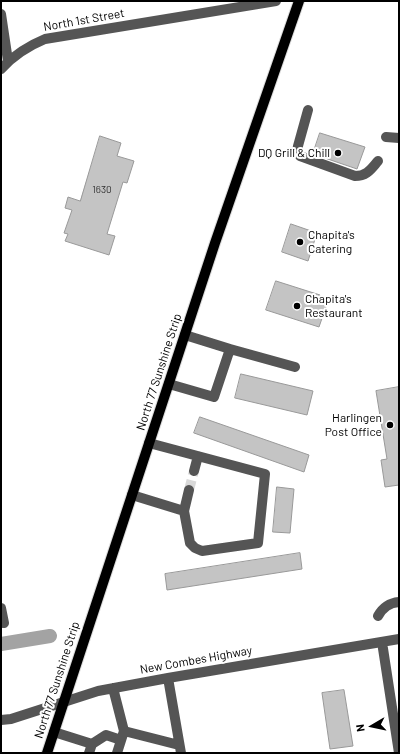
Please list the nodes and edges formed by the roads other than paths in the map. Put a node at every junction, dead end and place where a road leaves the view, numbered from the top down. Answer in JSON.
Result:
{"nodes":[{"id":1,"x":276,"y":1,"type":"edge"},
{"id":2,"x":299,"y":1,"type":"edge"},
{"id":3,"x":246,"y":3,"type":"edge"},
{"id":4,"x":1,"y":14,"type":"edge"},
{"id":5,"x":4,"y":65,"type":"edge"},
{"id":6,"x":308,"y":110,"type":"dead end"},
{"id":7,"x":386,"y":137,"type":"dead end"},
{"id":8,"x":399,"y":138,"type":"edge"},
{"id":9,"x":378,"y":161,"type":"dead end"},
{"id":10,"x":185,"y":335,"type":"junction"},
{"id":11,"x":230,"y":349,"type":"junction"},
{"id":12,"x":295,"y":367,"type":"dead end"},
{"id":13,"x":169,"y":384,"type":"junction"},
{"id":14,"x":149,"y":443,"type":"junction"},
{"id":15,"x":198,"y":456,"type":"junction"},
{"id":16,"x":194,"y":471,"type":"tunnel mouth"},
{"id":17,"x":189,"y":490,"type":"tunnel mouth"},
{"id":18,"x":132,"y":495,"type":"junction"},
{"id":19,"x":184,"y":511,"type":"junction"},
{"id":20,"x":399,"y":602,"type":"edge"},
{"id":21,"x":1,"y":608,"type":"edge"},
{"id":22,"x":378,"y":616,"type":"dead end"},
{"id":23,"x":4,"y":623,"type":"dead end"},
{"id":24,"x":399,"y":639,"type":"edge"},
{"id":25,"x":382,"y":642,"type":"junction"},
{"id":26,"x":168,"y":678,"type":"junction"},
{"id":27,"x":113,"y":688,"type":"junction"},
{"id":28,"x":63,"y":702,"type":"junction"},
{"id":29,"x":1,"y":720,"type":"edge"},
{"id":30,"x":54,"y":732,"type":"junction"},
{"id":31,"x":122,"y":735,"type":"junction"},
{"id":32,"x":180,"y":749,"type":"edge"},
{"id":33,"x":90,"y":751,"type":"edge"},
{"id":34,"x":47,"y":753,"type":"edge"},
{"id":35,"x":117,"y":753,"type":"edge"},
{"id":36,"x":399,"y":753,"type":"edge"}],
"edges":[{"from":1,"to":3,"type":"street","name":"North 1st Street"},
{"from":2,"to":10,"type":"main road","name":"North 77 Sunshine Strip"},
{"from":3,"to":5,"type":"street","name":"North 1st Street"},
{"from":4,"to":5,"type":"street"},
{"from":6,"to":9,"type":"street"},
{"from":7,"to":8,"type":"street"},
{"from":10,"to":11,"type":"street"},
{"from":10,"to":13,"type":"main road","name":"North 77 Sunshine Strip"},
{"from":11,"to":12,"type":"street"},
{"from":11,"to":13,"type":"street"},
{"from":13,"to":14,"type":"main road","name":"North 77 Sunshine Strip"},
{"from":14,"to":15,"type":"street"},
{"from":14,"to":18,"type":"main road","name":"North 77 Sunshine Strip"},
{"from":15,"to":16,"type":"street"},
{"from":15,"to":19,"type":"street"},
{"from":17,"to":19,"type":"street"},
{"from":18,"to":19,"type":"street"},
{"from":18,"to":28,"type":"main road","name":"North 77 Sunshine Strip"},
{"from":20,"to":22,"type":"street"},
{"from":21,"to":23,"type":"street"},
{"from":24,"to":25,"type":"street","name":"New Combes Highway"},
{"from":25,"to":26,"type":"street","name":"New Combes Highway"},
{"from":25,"to":36,"type":"street"},
{"from":26,"to":27,"type":"street","name":"New Combes Highway"},
{"from":26,"to":32,"type":"street"},
{"from":27,"to":28,"type":"street","name":"New Combes Highway"},
{"from":27,"to":31,"type":"street"},
{"from":28,"to":29,"type":"street","name":"New Combes Highway"},
{"from":28,"to":30,"type":"main road","name":"North 77 Sunshine Strip"},
{"from":30,"to":33,"type":"street"},
{"from":30,"to":34,"type":"main road","name":"North 77 Sunshine Strip"},
{"from":31,"to":32,"type":"street"},
{"from":31,"to":33,"type":"street"},
{"from":31,"to":35,"type":"street"}]}
